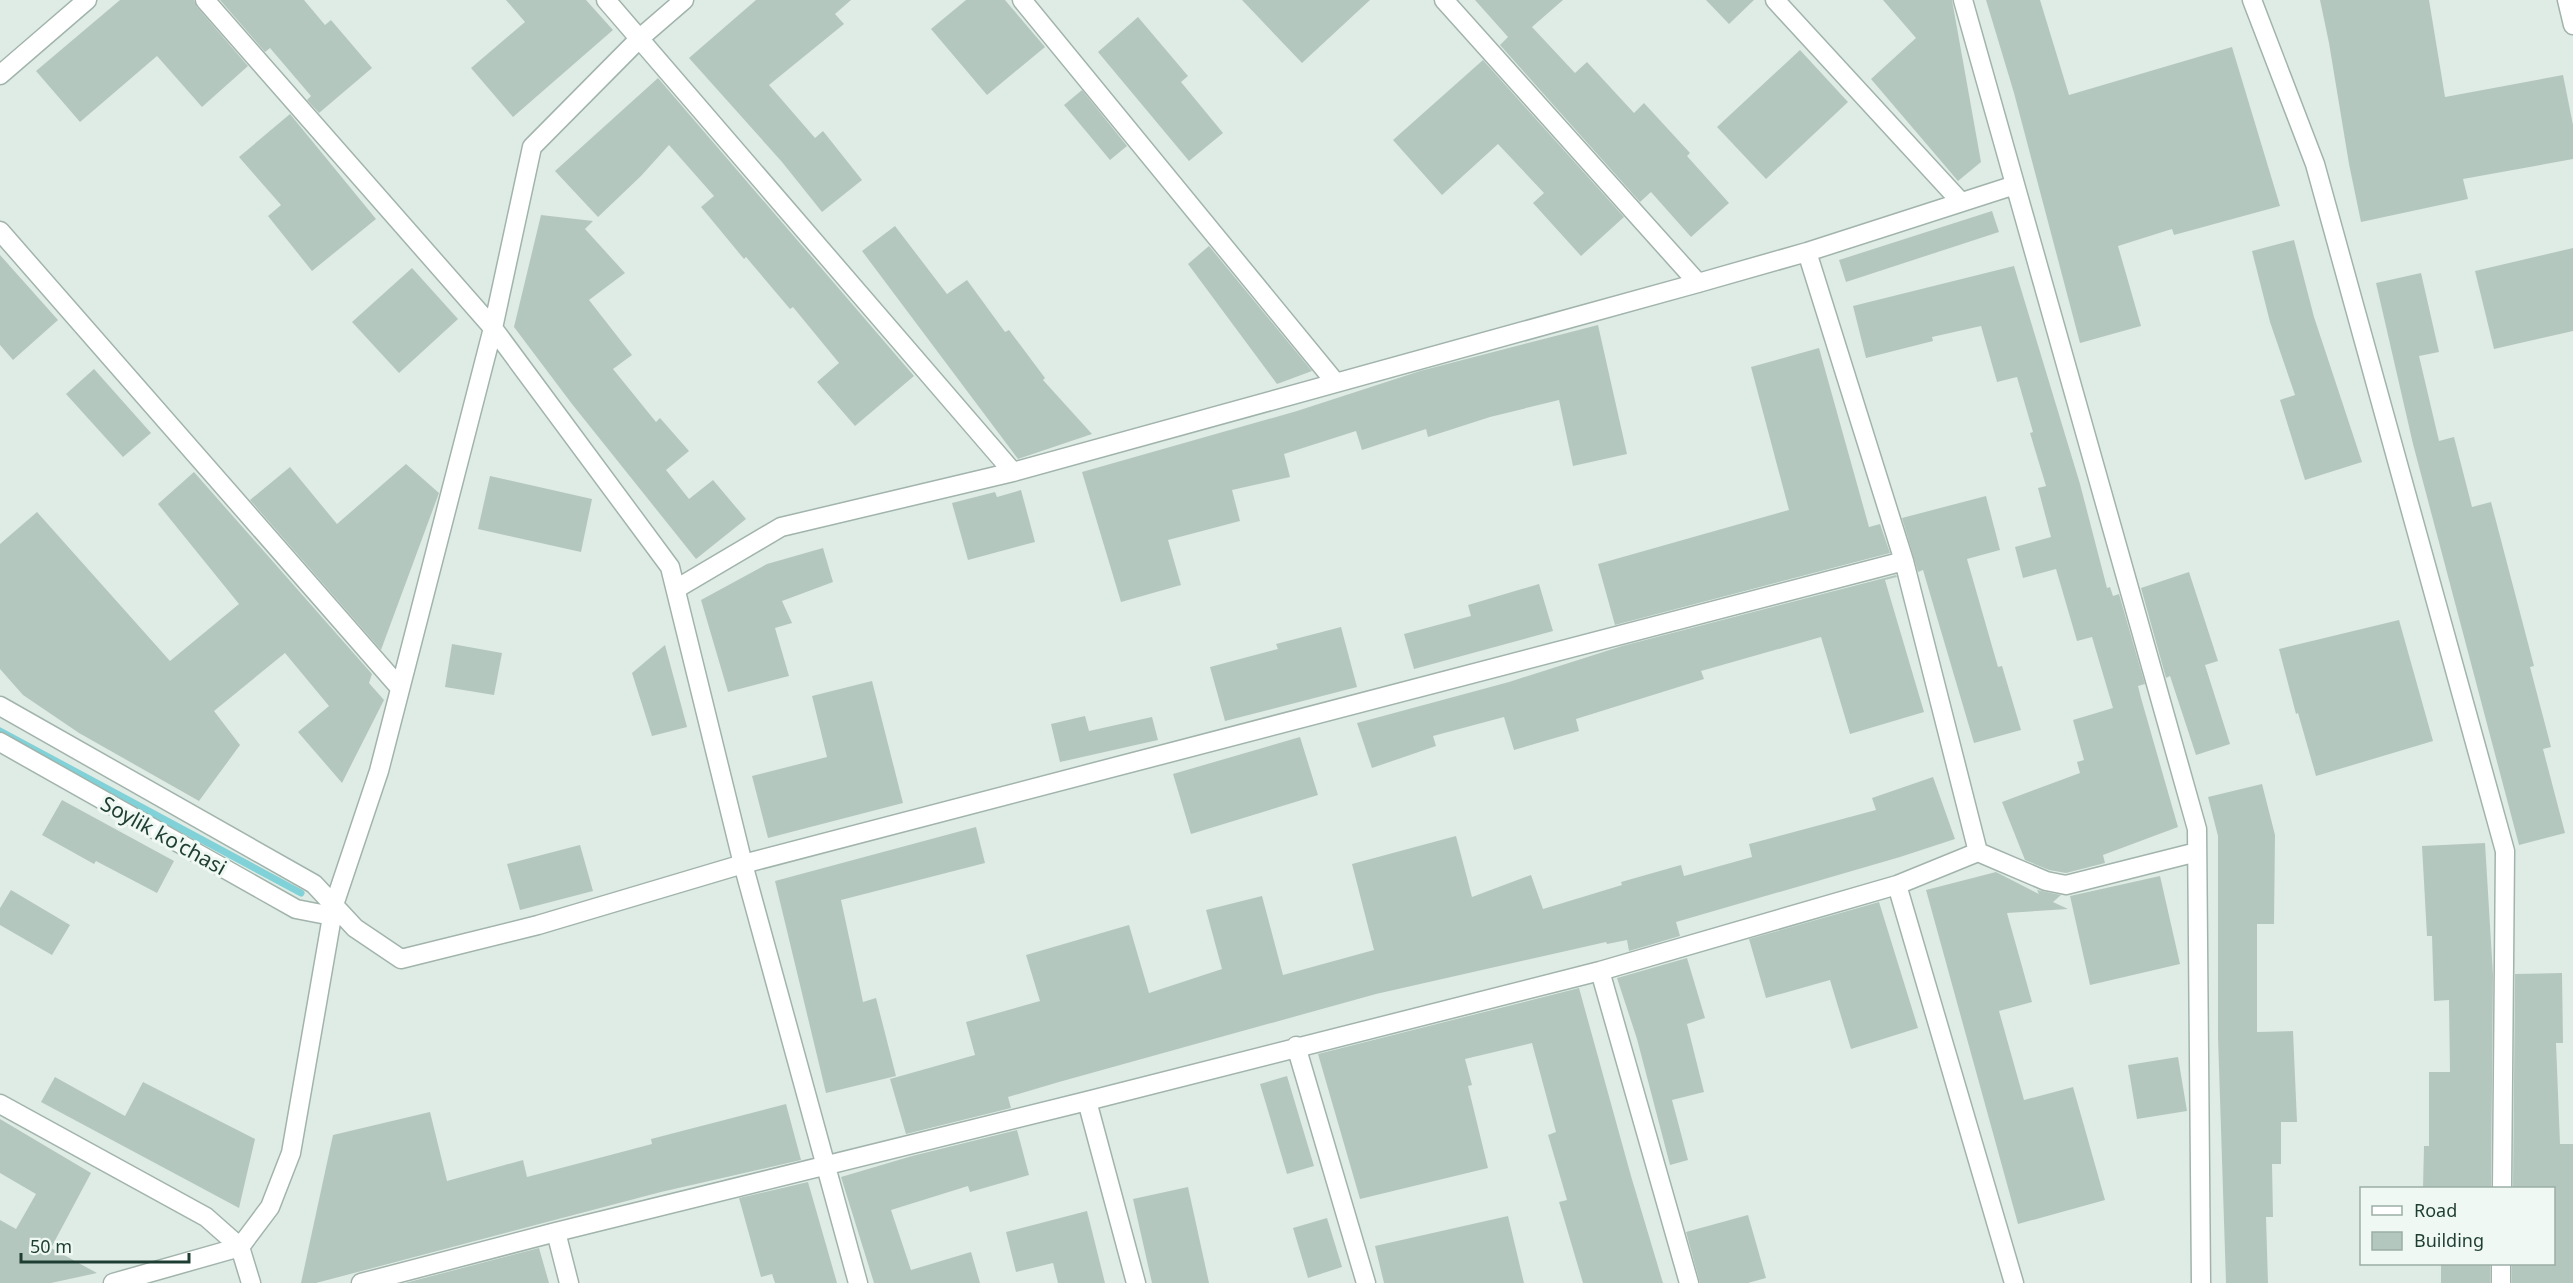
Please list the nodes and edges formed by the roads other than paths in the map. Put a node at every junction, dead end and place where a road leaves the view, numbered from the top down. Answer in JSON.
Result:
{"nodes":[{"id":1,"x":87,"y":0,"type":"edge"},
{"id":2,"x":205,"y":0,"type":"edge"},
{"id":3,"x":606,"y":0,"type":"edge"},
{"id":4,"x":684,"y":0,"type":"edge"},
{"id":5,"x":1022,"y":0,"type":"edge"},
{"id":6,"x":1444,"y":0,"type":"edge"},
{"id":7,"x":1775,"y":0,"type":"edge"},
{"id":8,"x":1963,"y":0,"type":"edge"},
{"id":9,"x":2252,"y":0,"type":"edge"},
{"id":10,"x":2567,"y":0,"type":"edge"},
{"id":11,"x":2573,"y":25,"type":"edge"},
{"id":12,"x":640,"y":38,"type":"junction"},
{"id":13,"x":0,"y":75,"type":"edge"},
{"id":14,"x":2015,"y":184,"type":"junction"},
{"id":15,"x":1961,"y":202,"type":"junction"},
{"id":16,"x":0,"y":231,"type":"edge"},
{"id":17,"x":1807,"y":252,"type":"junction"},
{"id":18,"x":1698,"y":283,"type":"junction"},
{"id":19,"x":493,"y":328,"type":"junction"},
{"id":20,"x":1336,"y":383,"type":"junction"},
{"id":21,"x":1013,"y":472,"type":"junction"},
{"id":22,"x":1904,"y":561,"type":"junction"},
{"id":23,"x":676,"y":589,"type":"junction"},
{"id":24,"x":400,"y":688,"type":"junction"},
{"id":25,"x":1,"y":710,"type":"edge"},
{"id":26,"x":0,"y":742,"type":"edge"},
{"id":27,"x":1978,"y":852,"type":"junction"},
{"id":28,"x":2197,"y":852,"type":"junction"},
{"id":29,"x":743,"y":864,"type":"junction"},
{"id":30,"x":1897,"y":885,"type":"junction"},
{"id":31,"x":333,"y":910,"type":"junction"},
{"id":32,"x":1600,"y":971,"type":"junction"},
{"id":33,"x":1296,"y":1046,"type":"junction"},
{"id":34,"x":1087,"y":1101,"type":"junction"},
{"id":35,"x":0,"y":1104,"type":"edge"},
{"id":36,"x":825,"y":1166,"type":"junction"},
{"id":37,"x":2502,"y":1187,"type":"edge"},
{"id":38,"x":556,"y":1232,"type":"junction"},
{"id":39,"x":240,"y":1247,"type":"junction"},
{"id":40,"x":2501,"y":1265,"type":"edge"},
{"id":41,"x":113,"y":1283,"type":"edge"},
{"id":42,"x":251,"y":1283,"type":"edge"},
{"id":43,"x":361,"y":1283,"type":"edge"},
{"id":44,"x":569,"y":1283,"type":"edge"},
{"id":45,"x":858,"y":1283,"type":"edge"},
{"id":46,"x":1136,"y":1283,"type":"edge"},
{"id":47,"x":1366,"y":1283,"type":"edge"},
{"id":48,"x":1689,"y":1283,"type":"edge"},
{"id":49,"x":2014,"y":1283,"type":"edge"},
{"id":50,"x":2200,"y":1283,"type":"edge"},
{"id":51,"x":2501,"y":1283,"type":"edge"}],
"edges":[{"from":1,"to":13,"type":"street"},
{"from":2,"to":19,"type":"street"},
{"from":3,"to":12,"type":"street"},
{"from":4,"to":12,"type":"street"},
{"from":5,"to":20,"type":"street"},
{"from":6,"to":18,"type":"street"},
{"from":7,"to":15,"type":"street"},
{"from":8,"to":14,"type":"street"},
{"from":9,"to":37,"type":"street"},
{"from":10,"to":11,"type":"street"},
{"from":12,"to":19,"type":"street"},
{"from":12,"to":21,"type":"street"},
{"from":14,"to":15,"type":"street"},
{"from":14,"to":28,"type":"street"},
{"from":15,"to":17,"type":"street"},
{"from":16,"to":24,"type":"street"},
{"from":17,"to":18,"type":"street"},
{"from":17,"to":22,"type":"street"},
{"from":18,"to":20,"type":"street"},
{"from":19,"to":23,"type":"street"},
{"from":19,"to":24,"type":"street"},
{"from":20,"to":21,"type":"street"},
{"from":21,"to":23,"type":"street"},
{"from":22,"to":27,"type":"street"},
{"from":22,"to":29,"type":"street"},
{"from":23,"to":29,"type":"street"},
{"from":24,"to":31,"type":"street"},
{"from":25,"to":31,"type":"street"},
{"from":26,"to":31,"type":"street","name":"Soylik ko'chasi"},
{"from":27,"to":28,"type":"street"},
{"from":27,"to":30,"type":"street"},
{"from":28,"to":50,"type":"street"},
{"from":29,"to":31,"type":"street"},
{"from":29,"to":36,"type":"street"},
{"from":30,"to":32,"type":"street"},
{"from":30,"to":49,"type":"street"},
{"from":31,"to":39,"type":"street"},
{"from":32,"to":33,"type":"street"},
{"from":32,"to":48,"type":"street"},
{"from":33,"to":34,"type":"street"},
{"from":33,"to":47,"type":"street"},
{"from":34,"to":36,"type":"street"},
{"from":34,"to":46,"type":"street"},
{"from":35,"to":39,"type":"street"},
{"from":36,"to":38,"type":"street"},
{"from":36,"to":45,"type":"street"},
{"from":38,"to":43,"type":"street"},
{"from":38,"to":44,"type":"street"},
{"from":39,"to":41,"type":"street"},
{"from":39,"to":42,"type":"street"},
{"from":40,"to":51,"type":"street"}]}
